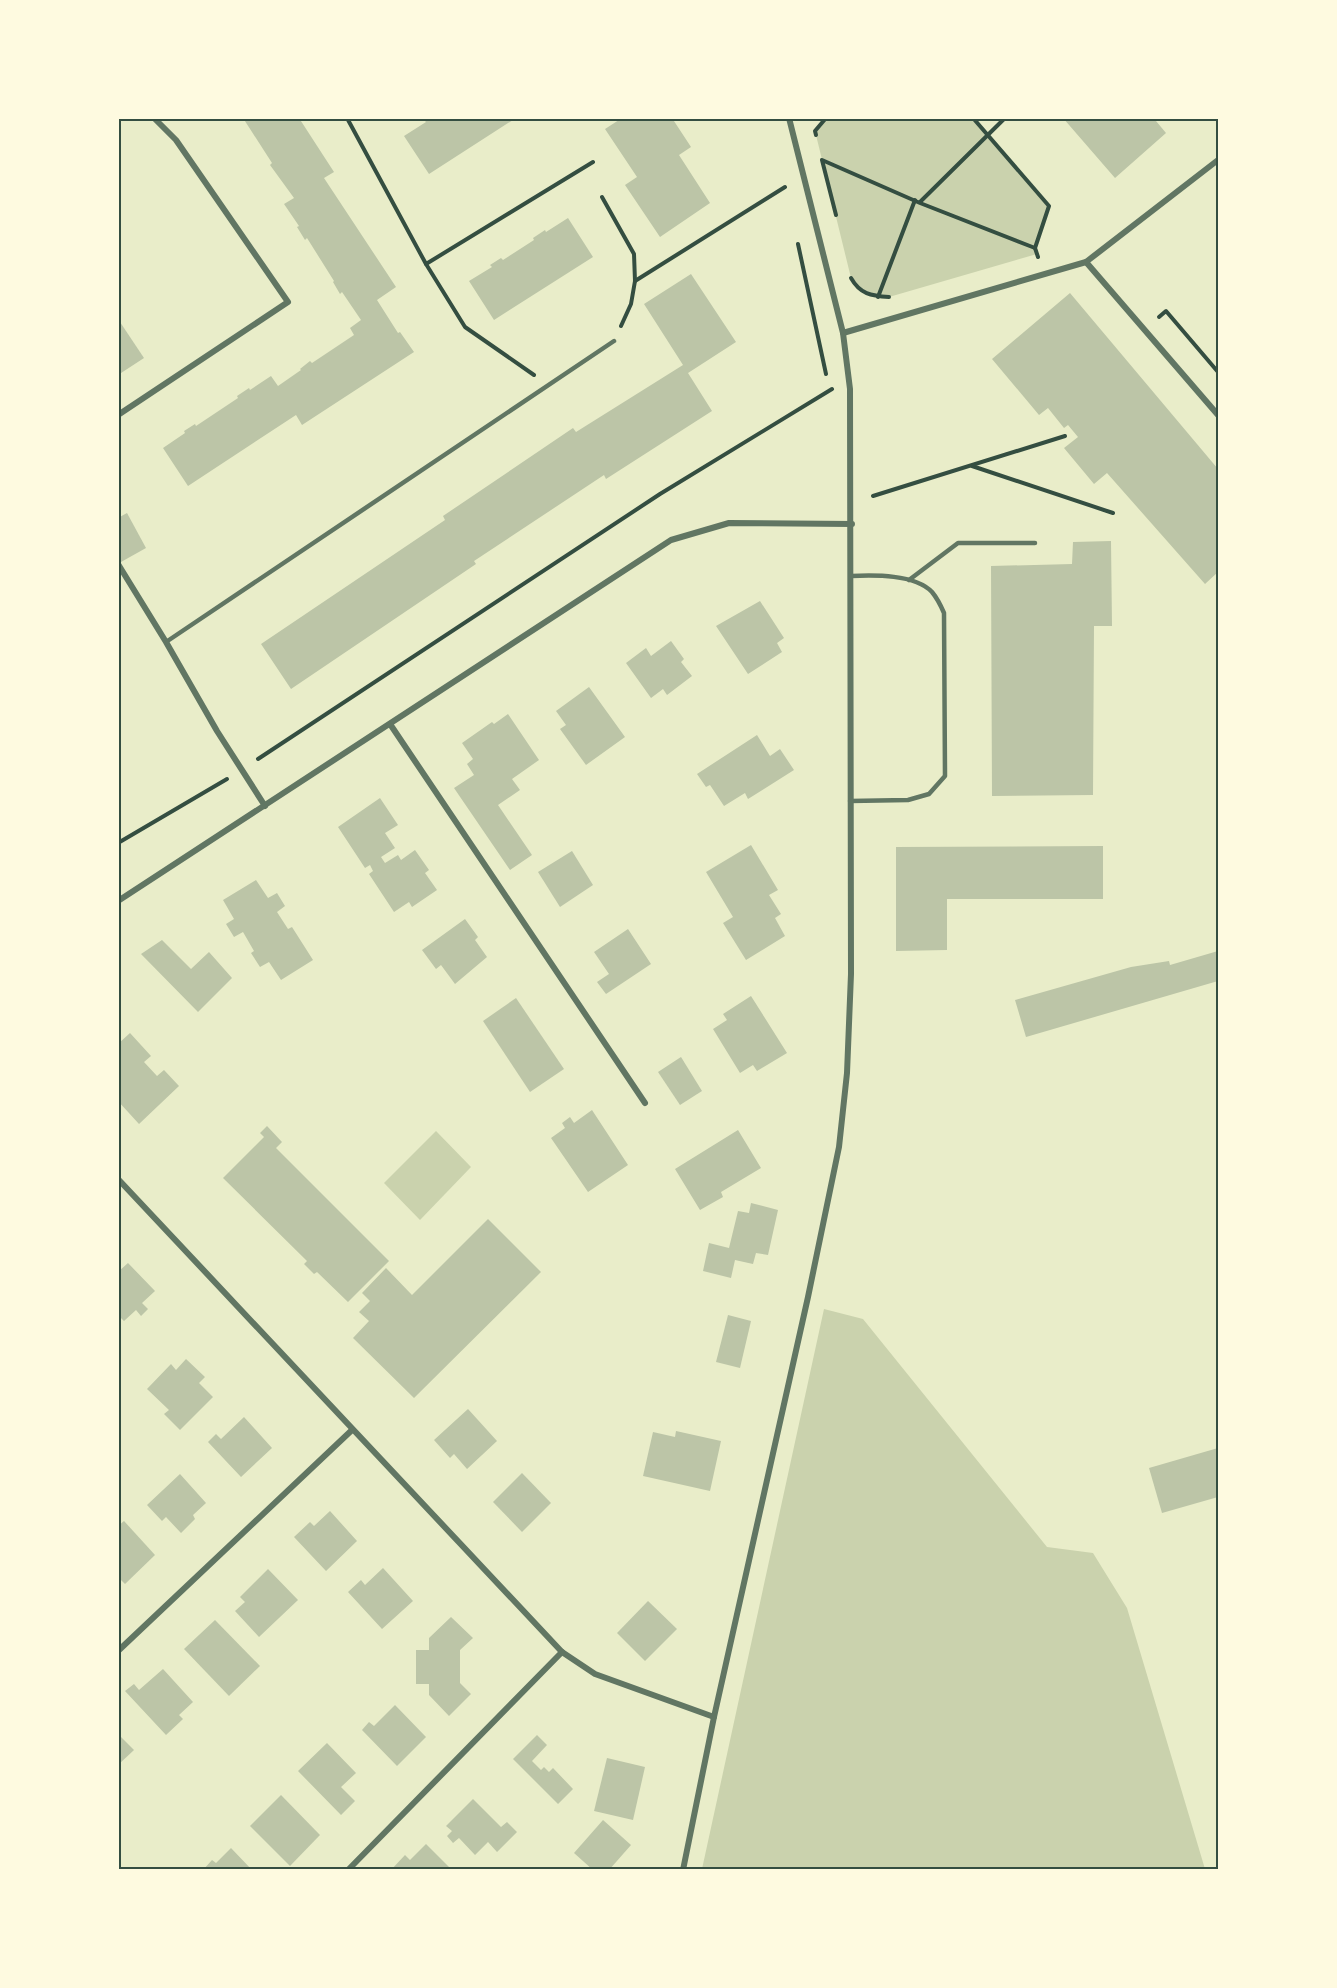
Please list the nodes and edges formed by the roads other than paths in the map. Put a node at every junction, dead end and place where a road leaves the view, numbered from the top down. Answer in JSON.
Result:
{"nodes":[{"id":1,"x":153,"y":118,"type":"edge"},
{"id":2,"x":789,"y":118,"type":"edge"},
{"id":3,"x":1218,"y":160,"type":"edge"},
{"id":4,"x":1086,"y":262,"type":"junction"},
{"id":5,"x":843,"y":333,"type":"junction"},
{"id":6,"x":615,"y":341,"type":"road end"},
{"id":7,"x":118,"y":415,"type":"edge"},
{"id":8,"x":1218,"y":416,"type":"edge"},
{"id":9,"x":852,"y":524,"type":"junction"},
{"id":10,"x":1035,"y":543,"type":"dead end"},
{"id":11,"x":118,"y":564,"type":"edge"},
{"id":12,"x":851,"y":576,"type":"junction"},
{"id":13,"x":909,"y":580,"type":"junction"},
{"id":14,"x":166,"y":642,"type":"junction"},
{"id":15,"x":390,"y":724,"type":"junction"},
{"id":16,"x":850,"y":801,"type":"junction"},
{"id":17,"x":265,"y":806,"type":"junction"},
{"id":18,"x":118,"y":901,"type":"edge"},
{"id":19,"x":645,"y":1103,"type":"dead end"},
{"id":20,"x":118,"y":1179,"type":"edge"},
{"id":21,"x":352,"y":1430,"type":"junction"},
{"id":22,"x":118,"y":1651,"type":"edge"},
{"id":23,"x":562,"y":1652,"type":"junction"},
{"id":24,"x":714,"y":1717,"type":"junction"},
{"id":25,"x":348,"y":1869,"type":"edge"},
{"id":26,"x":683,"y":1869,"type":"edge"}],
"edges":[{"from":1,"to":7,"type":"street"},
{"from":2,"to":5,"type":"street"},
{"from":3,"to":4,"type":"street"},
{"from":4,"to":5,"type":"street"},
{"from":4,"to":8,"type":"street"},
{"from":5,"to":9,"type":"street"},
{"from":6,"to":14,"type":"lane"},
{"from":9,"to":12,"type":"street"},
{"from":9,"to":15,"type":"street"},
{"from":10,"to":13,"type":"lane"},
{"from":11,"to":14,"type":"street"},
{"from":12,"to":13,"type":"lane"},
{"from":12,"to":16,"type":"street"},
{"from":13,"to":16,"type":"lane"},
{"from":14,"to":17,"type":"street"},
{"from":15,"to":17,"type":"street"},
{"from":15,"to":19,"type":"street"},
{"from":16,"to":24,"type":"street"},
{"from":17,"to":18,"type":"street"},
{"from":20,"to":21,"type":"street"},
{"from":21,"to":22,"type":"street"},
{"from":21,"to":23,"type":"street"},
{"from":23,"to":24,"type":"street"},
{"from":23,"to":25,"type":"street"},
{"from":24,"to":26,"type":"street"}]}
